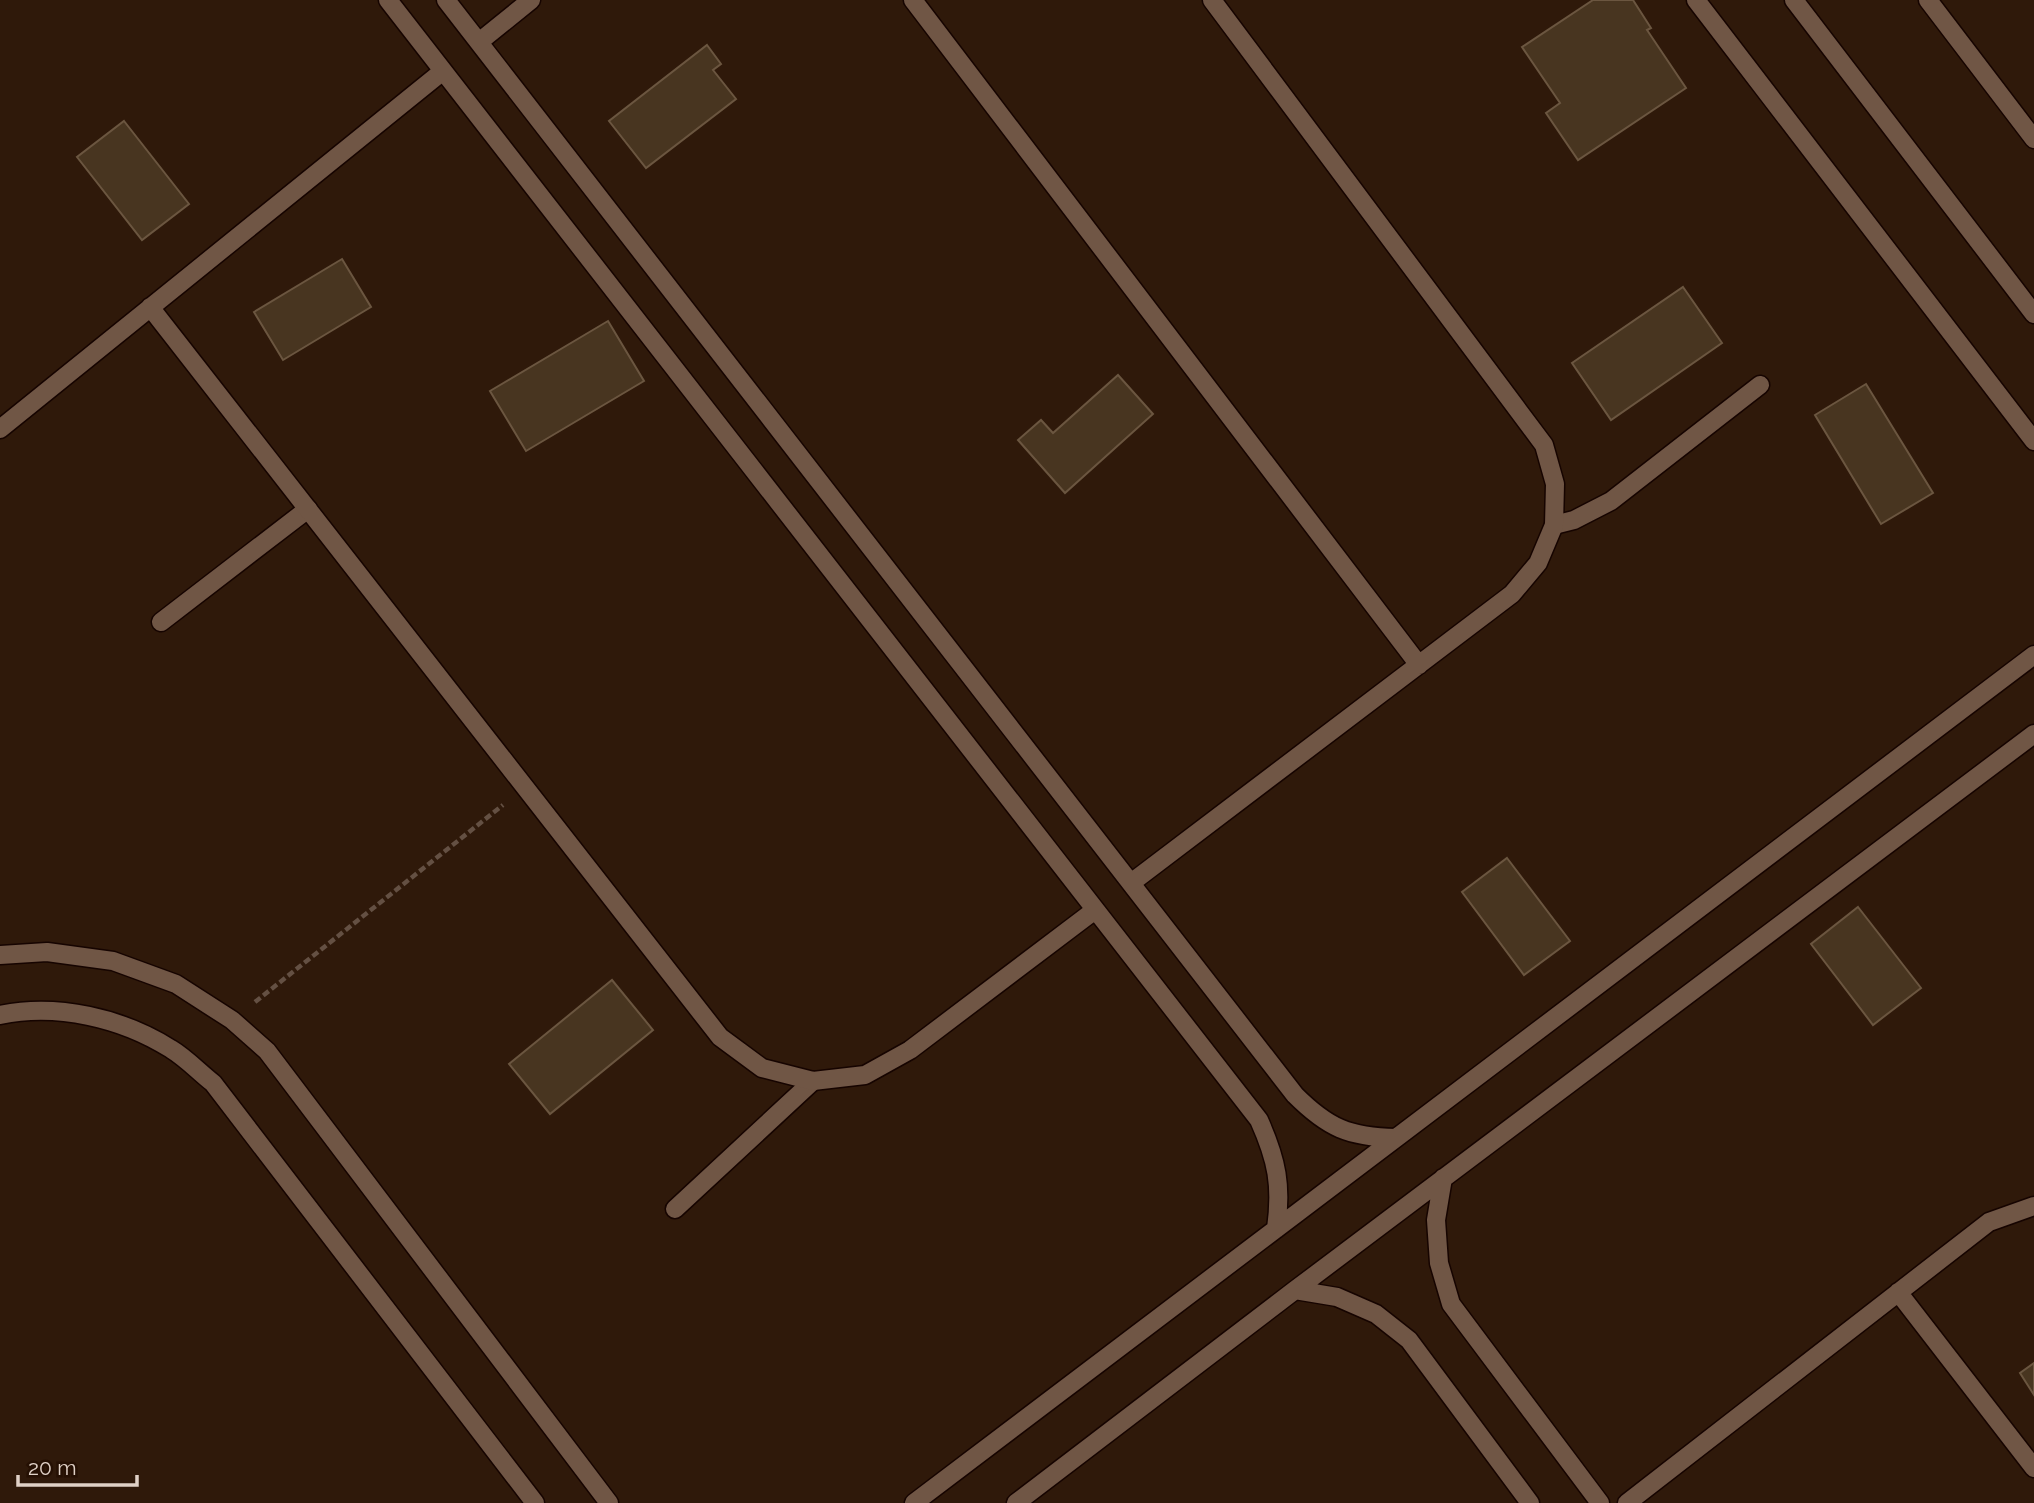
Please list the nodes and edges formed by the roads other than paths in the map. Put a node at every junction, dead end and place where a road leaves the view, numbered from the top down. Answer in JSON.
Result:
{"nodes":[{"id":1,"x":388,"y":0,"type":"edge"},
{"id":2,"x":446,"y":0,"type":"edge"},
{"id":3,"x":531,"y":0,"type":"edge"},
{"id":4,"x":914,"y":0,"type":"edge"},
{"id":5,"x":1212,"y":0,"type":"edge"},
{"id":6,"x":1696,"y":0,"type":"edge"},
{"id":7,"x":1794,"y":0,"type":"edge"},
{"id":8,"x":1928,"y":0,"type":"edge"},
{"id":9,"x":478,"y":42,"type":"junction"},
{"id":10,"x":443,"y":71,"type":"junction"},
{"id":11,"x":2034,"y":139,"type":"edge"},
{"id":12,"x":150,"y":307,"type":"junction"},
{"id":13,"x":2034,"y":314,"type":"edge"},
{"id":14,"x":1760,"y":385,"type":"dead end"},
{"id":15,"x":2,"y":425,"type":"edge"},
{"id":16,"x":2034,"y":441,"type":"edge"},
{"id":17,"x":308,"y":509,"type":"junction"},
{"id":18,"x":1553,"y":525,"type":"junction"},
{"id":19,"x":162,"y":622,"type":"dead end"},
{"id":20,"x":2034,"y":655,"type":"edge"},
{"id":21,"x":1419,"y":664,"type":"junction"},
{"id":22,"x":2034,"y":734,"type":"edge"},
{"id":23,"x":1131,"y":883,"type":"junction"},
{"id":24,"x":1095,"y":910,"type":"junction"},
{"id":25,"x":0,"y":955,"type":"edge"},
{"id":26,"x":0,"y":1015,"type":"edge"},
{"id":27,"x":813,"y":1082,"type":"junction"},
{"id":28,"x":1396,"y":1138,"type":"junction"},
{"id":29,"x":1443,"y":1178,"type":"junction"},
{"id":30,"x":2034,"y":1206,"type":"edge"},
{"id":31,"x":675,"y":1209,"type":"dead end"},
{"id":32,"x":1276,"y":1229,"type":"junction"},
{"id":33,"x":1295,"y":1290,"type":"junction"},
{"id":34,"x":1898,"y":1292,"type":"junction"},
{"id":35,"x":2034,"y":1468,"type":"edge"},
{"id":36,"x":535,"y":1503,"type":"edge"},
{"id":37,"x":609,"y":1503,"type":"edge"},
{"id":38,"x":914,"y":1503,"type":"edge"},
{"id":39,"x":1016,"y":1503,"type":"edge"},
{"id":40,"x":1530,"y":1503,"type":"edge"},
{"id":41,"x":1600,"y":1503,"type":"edge"},
{"id":42,"x":1627,"y":1503,"type":"edge"}],
"edges":[{"from":1,"to":10,"type":"street"},
{"from":2,"to":9,"type":"street"},
{"from":3,"to":9,"type":"street"},
{"from":4,"to":21,"type":"street"},
{"from":5,"to":18,"type":"street"},
{"from":6,"to":16,"type":"street"},
{"from":7,"to":13,"type":"street"},
{"from":8,"to":11,"type":"street"},
{"from":9,"to":23,"type":"street"},
{"from":10,"to":12,"type":"street"},
{"from":10,"to":24,"type":"street"},
{"from":12,"to":15,"type":"street"},
{"from":12,"to":17,"type":"street"},
{"from":14,"to":18,"type":"street"},
{"from":17,"to":19,"type":"street"},
{"from":17,"to":27,"type":"street"},
{"from":18,"to":21,"type":"street"},
{"from":20,"to":28,"type":"street"},
{"from":21,"to":23,"type":"street"},
{"from":22,"to":29,"type":"street"},
{"from":23,"to":28,"type":"street"},
{"from":24,"to":27,"type":"street"},
{"from":24,"to":32,"type":"street"},
{"from":25,"to":37,"type":"street"},
{"from":26,"to":36,"type":"street"},
{"from":27,"to":31,"type":"street"},
{"from":28,"to":32,"type":"street"},
{"from":29,"to":33,"type":"street"},
{"from":29,"to":41,"type":"street"},
{"from":30,"to":34,"type":"street"},
{"from":32,"to":38,"type":"street"},
{"from":33,"to":39,"type":"street"},
{"from":33,"to":40,"type":"street"},
{"from":34,"to":35,"type":"street"},
{"from":34,"to":42,"type":"street"}]}
